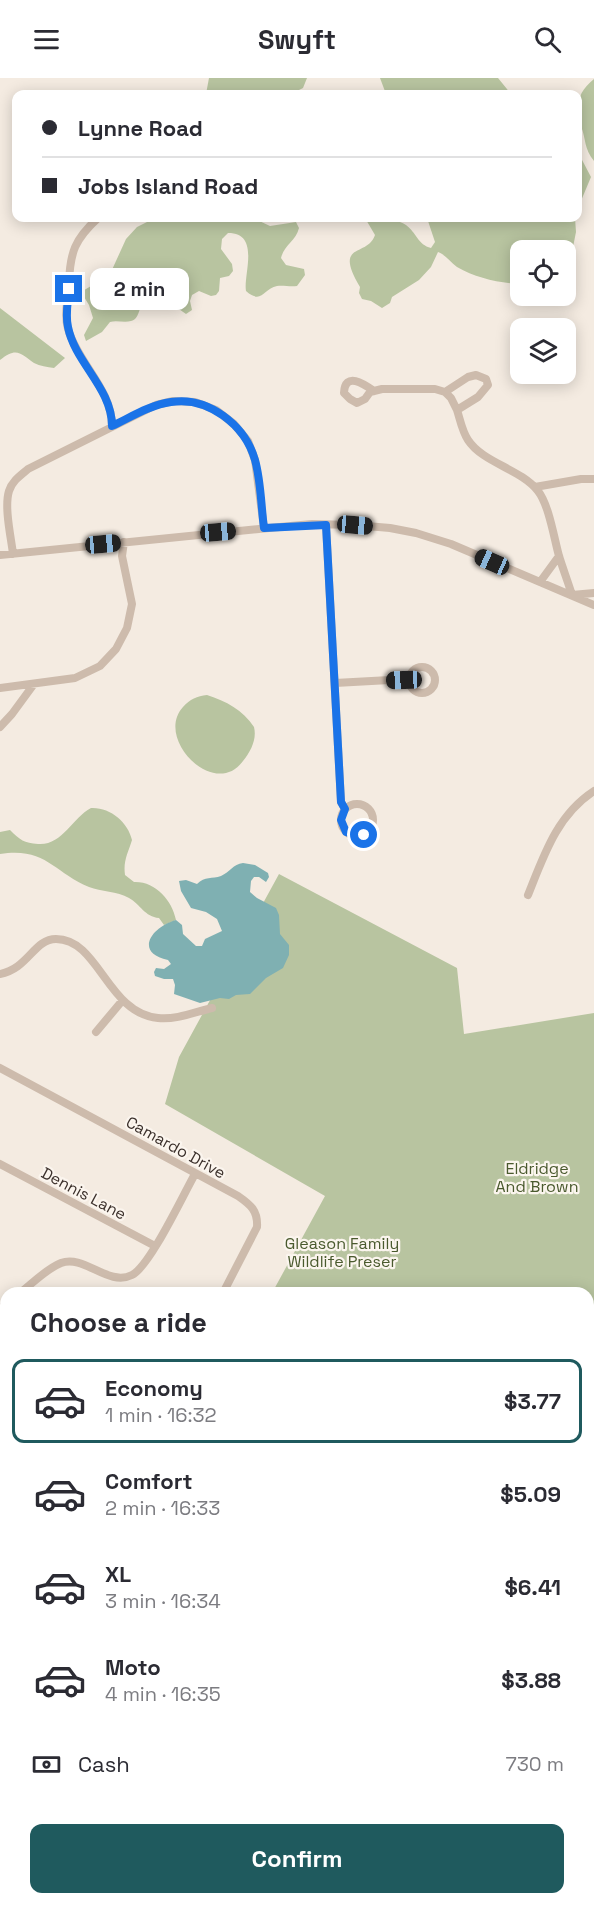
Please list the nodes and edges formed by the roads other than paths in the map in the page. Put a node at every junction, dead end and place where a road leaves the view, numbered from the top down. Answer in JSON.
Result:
{"nodes":[{"id":1,"x":94,"y":222,"type":"edge"},
{"id":2,"x":374,"y":391,"type":"dead end"},
{"id":3,"x":445,"y":392,"type":"junction"},
{"id":4,"x":457,"y":410,"type":"junction"},
{"id":5,"x":112,"y":426,"type":"junction"},
{"id":6,"x":594,"y":479,"type":"edge"},
{"id":7,"x":535,"y":487,"type":"junction"},
{"id":8,"x":326,"y":525,"type":"junction"},
{"id":9,"x":264,"y":528,"type":"junction"},
{"id":10,"x":124,"y":542,"type":"junction"},
{"id":11,"x":13,"y":554,"type":"junction"},
{"id":12,"x":0,"y":555,"type":"edge"},
{"id":13,"x":559,"y":556,"type":"junction"},
{"id":14,"x":540,"y":582,"type":"junction"},
{"id":15,"x":594,"y":593,"type":"edge"},
{"id":16,"x":572,"y":595,"type":"junction"},
{"id":17,"x":594,"y":605,"type":"edge"},
{"id":18,"x":408,"y":680,"type":"dead end"},
{"id":19,"x":335,"y":682,"type":"junction"},
{"id":20,"x":34,"y":684,"type":"junction"},
{"id":21,"x":0,"y":688,"type":"edge"},
{"id":22,"x":0,"y":727,"type":"edge"},
{"id":23,"x":594,"y":791,"type":"edge"},
{"id":24,"x":345,"y":809,"type":"junction"},
{"id":25,"x":528,"y":895,"type":"dead end"},
{"id":26,"x":0,"y":975,"type":"edge"},
{"id":27,"x":122,"y":1001,"type":"junction"},
{"id":28,"x":212,"y":1008,"type":"dead end"},
{"id":29,"x":96,"y":1032,"type":"dead end"},
{"id":30,"x":0,"y":1068,"type":"edge"},
{"id":31,"x":3,"y":1166,"type":"edge"},
{"id":32,"x":195,"y":1174,"type":"junction"},
{"id":33,"x":0,"y":1177,"type":"edge"},
{"id":34,"x":155,"y":1245,"type":"junction"},
{"id":35,"x":28,"y":1287,"type":"edge"},
{"id":36,"x":226,"y":1287,"type":"edge"}],
"edges":[{"from":1,"to":5,"type":"street"},
{"from":2,"to":3,"type":"street"},
{"from":3,"to":4,"type":"street"},
{"from":3,"to":4,"type":"street"},
{"from":4,"to":7,"type":"street"},
{"from":5,"to":9,"type":"street"},
{"from":5,"to":11,"type":"street"},
{"from":6,"to":7,"type":"street"},
{"from":7,"to":13,"type":"street"},
{"from":8,"to":9,"type":"street"},
{"from":8,"to":14,"type":"street"},
{"from":8,"to":19,"type":"street"},
{"from":9,"to":10,"type":"street"},
{"from":10,"to":11,"type":"street"},
{"from":10,"to":20,"type":"street"},
{"from":11,"to":12,"type":"street"},
{"from":13,"to":14,"type":"street"},
{"from":13,"to":16,"type":"street"},
{"from":14,"to":16,"type":"street"},
{"from":15,"to":16,"type":"street"},
{"from":16,"to":17,"type":"street"},
{"from":18,"to":19,"type":"street"},
{"from":19,"to":24,"type":"street"},
{"from":20,"to":21,"type":"street"},
{"from":20,"to":22,"type":"street"},
{"from":23,"to":25,"type":"street"},
{"from":24,"to":24,"type":"street"},
{"from":26,"to":27,"type":"street"},
{"from":27,"to":28,"type":"street"},
{"from":27,"to":29,"type":"street"},
{"from":30,"to":32,"type":"street","name":"Camardo Drive"},
{"from":31,"to":33,"type":"street"},
{"from":31,"to":34,"type":"street","name":"Dennis Lane"},
{"from":32,"to":34,"type":"street"},
{"from":32,"to":36,"type":"street","name":"Camardo Drive"},
{"from":34,"to":35,"type":"street"}]}
